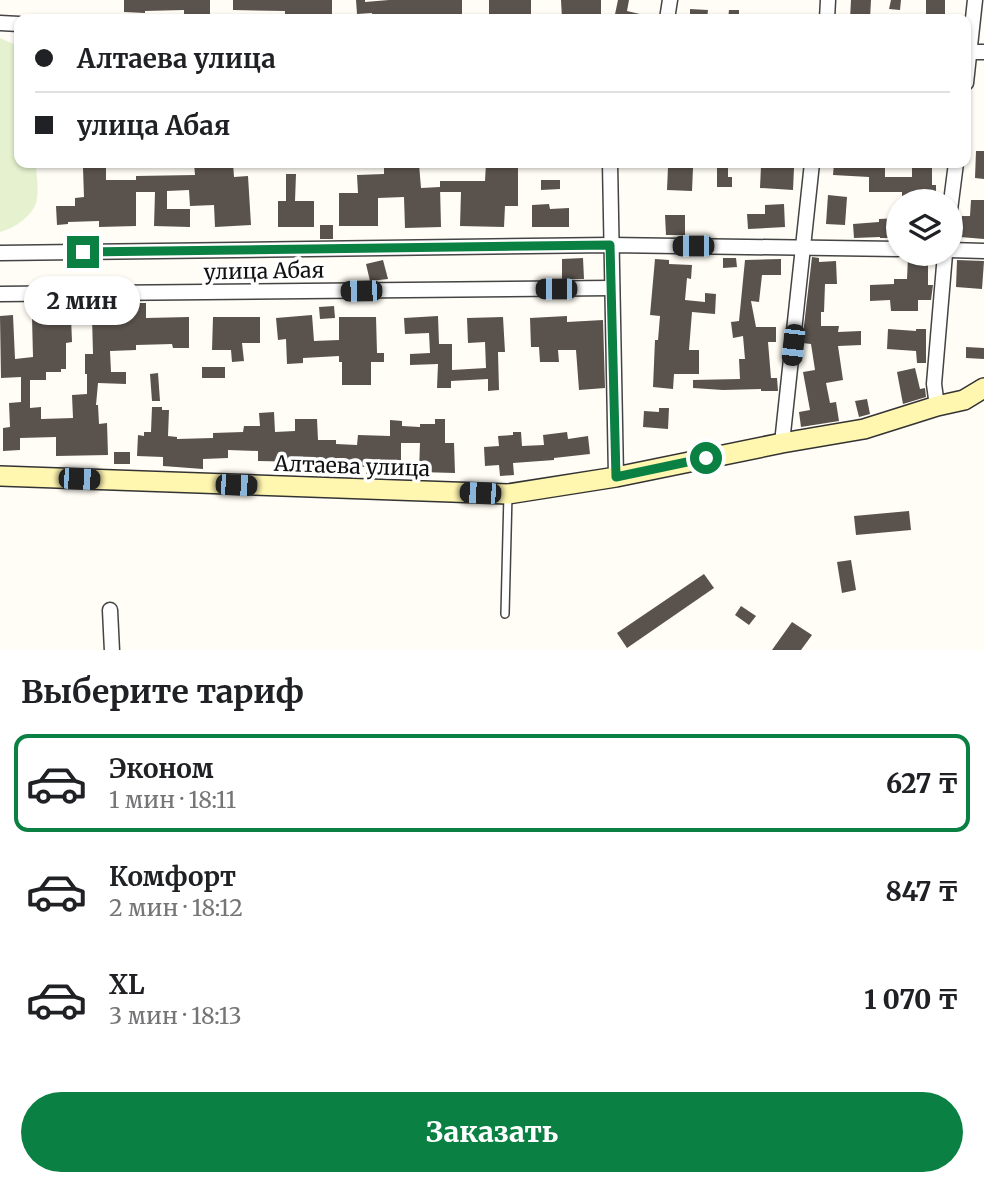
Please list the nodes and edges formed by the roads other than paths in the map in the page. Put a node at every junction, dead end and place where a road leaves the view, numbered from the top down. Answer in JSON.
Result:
{"nodes":[{"id":1,"x":975,"y":0,"type":"edge"},
{"id":2,"x":973,"y":52,"type":"edge"},
{"id":3,"x":610,"y":168,"type":"edge"},
{"id":4,"x":811,"y":168,"type":"edge"},
{"id":5,"x":955,"y":168,"type":"edge"},
{"id":6,"x":953,"y":189,"type":"edge"},
{"id":7,"x":610,"y":245,"type":"junction"},
{"id":8,"x":803,"y":247,"type":"junction"},
{"id":9,"x":886,"y":249,"type":"edge"},
{"id":10,"x":963,"y":250,"type":"edge"},
{"id":11,"x":984,"y":251,"type":"edge"},
{"id":12,"x":0,"y":253,"type":"edge"},
{"id":13,"x":944,"y":266,"type":"edge"},
{"id":14,"x":611,"y":288,"type":"junction"},
{"id":15,"x":0,"y":295,"type":"edge"},
{"id":16,"x":984,"y":388,"type":"edge"},
{"id":17,"x":937,"y":406,"type":"junction"},
{"id":18,"x":782,"y":443,"type":"junction"},
{"id":19,"x":0,"y":476,"type":"edge"},
{"id":20,"x":616,"y":477,"type":"junction"},
{"id":21,"x":508,"y":494,"type":"junction"},
{"id":22,"x":110,"y":610,"type":"dead end"},
{"id":23,"x":505,"y":614,"type":"dead end"},
{"id":24,"x":112,"y":650,"type":"edge"}],
"edges":[{"from":1,"to":2,"type":"street"},
{"from":3,"to":7,"type":"street"},
{"from":4,"to":8,"type":"street"},
{"from":5,"to":6,"type":"street"},
{"from":7,"to":8,"type":"street","name":"улица Абая"},
{"from":7,"to":12,"type":"street","name":"улица Абая"},
{"from":7,"to":14,"type":"street"},
{"from":8,"to":9,"type":"street","name":"улица Абая"},
{"from":8,"to":18,"type":"street"},
{"from":10,"to":11,"type":"street"},
{"from":13,"to":17,"type":"street"},
{"from":14,"to":15,"type":"street","name":"улица Абая"},
{"from":14,"to":20,"type":"street"},
{"from":16,"to":17,"type":"main road","name":"Алтаева улица"},
{"from":17,"to":18,"type":"main road","name":"Алтаева улица"},
{"from":18,"to":20,"type":"main road","name":"Алтаева улица"},
{"from":19,"to":21,"type":"main road","name":"Алтаева улица"},
{"from":20,"to":21,"type":"main road","name":"Алтаева улица"},
{"from":21,"to":23,"type":"lane"},
{"from":22,"to":24,"type":"street"}]}
